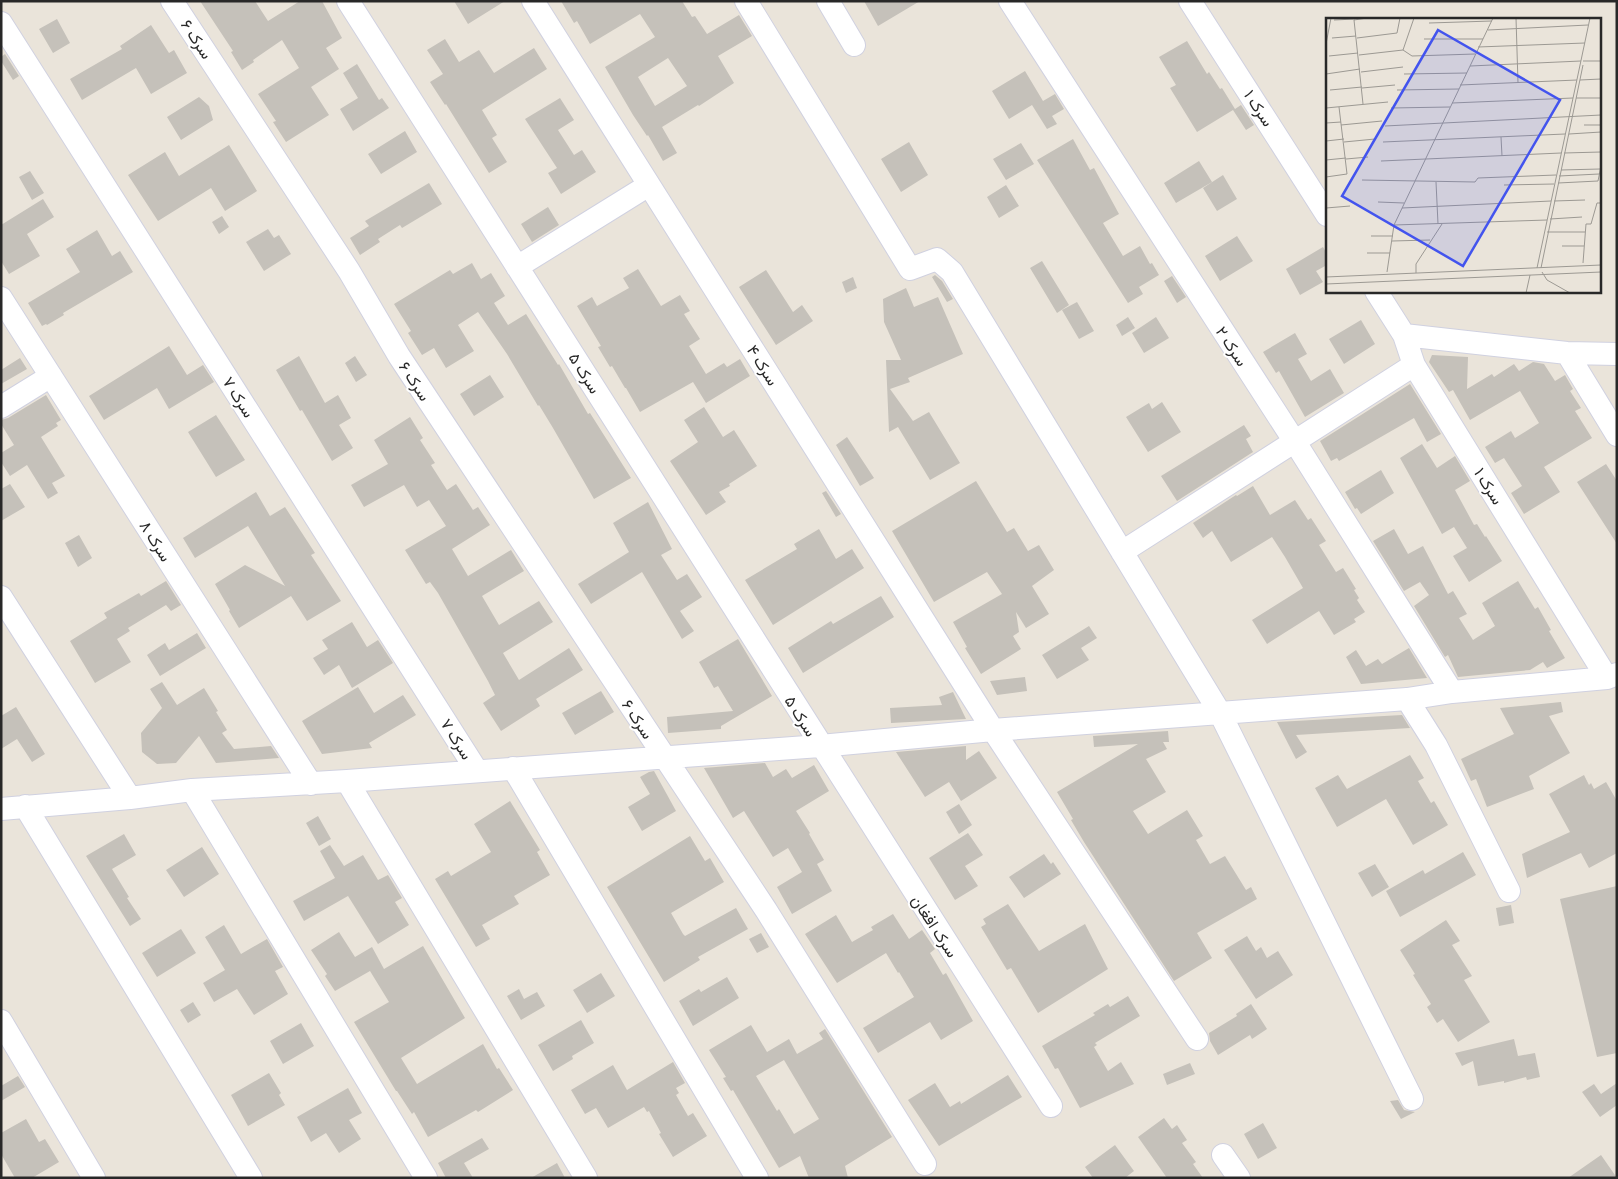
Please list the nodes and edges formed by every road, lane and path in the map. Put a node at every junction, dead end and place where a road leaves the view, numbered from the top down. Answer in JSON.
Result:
{"nodes":[{"id":1,"x":172,"y":1,"type":"edge"},
{"id":2,"x":348,"y":1,"type":"edge"},
{"id":3,"x":533,"y":1,"type":"edge"},
{"id":4,"x":746,"y":1,"type":"edge"},
{"id":5,"x":828,"y":1,"type":"edge"},
{"id":6,"x":1010,"y":1,"type":"edge"},
{"id":7,"x":1190,"y":1,"type":"edge"},
{"id":8,"x":1,"y":24,"type":"edge"},
{"id":9,"x":854,"y":45,"type":"dead end"},
{"id":10,"x":649,"y":185,"type":"junction"},
{"id":11,"x":1326,"y":213,"type":"edge"},
{"id":12,"x":517,"y":266,"type":"junction"},
{"id":13,"x":1377,"y":292,"type":"edge"},
{"id":14,"x":1,"y":298,"type":"edge"},
{"id":15,"x":1404,"y":335,"type":"junction"},
{"id":16,"x":1567,"y":353,"type":"junction"},
{"id":17,"x":1617,"y":354,"type":"edge"},
{"id":18,"x":1414,"y":365,"type":"junction"},
{"id":19,"x":51,"y":376,"type":"junction"},
{"id":20,"x":1,"y":407,"type":"edge"},
{"id":21,"x":1617,"y":435,"type":"edge"},
{"id":22,"x":1295,"y":442,"type":"junction"},
{"id":23,"x":1122,"y":552,"type":"junction"},
{"id":24,"x":1,"y":597,"type":"edge"},
{"id":25,"x":1612,"y":676,"type":"edge"},
{"id":26,"x":1452,"y":692,"type":"junction"},
{"id":27,"x":1407,"y":699,"type":"junction"},
{"id":28,"x":1220,"y":713,"type":"junction"},
{"id":29,"x":993,"y":730,"type":"junction"},
{"id":30,"x":820,"y":746,"type":"junction"},
{"id":31,"x":663,"y":757,"type":"junction"},
{"id":32,"x":513,"y":768,"type":"junction"},
{"id":33,"x":477,"y":771,"type":"junction"},
{"id":34,"x":347,"y":781,"type":"junction"},
{"id":35,"x":310,"y":784,"type":"junction"},
{"id":36,"x":192,"y":790,"type":"junction"},
{"id":37,"x":130,"y":798,"type":"junction"},
{"id":38,"x":25,"y":806,"type":"junction"},
{"id":39,"x":1,"y":809,"type":"edge"},
{"id":40,"x":1509,"y":891,"type":"dead end"},
{"id":41,"x":1,"y":1021,"type":"edge"},
{"id":42,"x":1197,"y":1039,"type":"dead end"},
{"id":43,"x":1412,"y":1099,"type":"dead end"},
{"id":44,"x":1051,"y":1106,"type":"dead end"},
{"id":45,"x":1223,"y":1155,"type":"dead end"},
{"id":46,"x":925,"y":1164,"type":"dead end"},
{"id":47,"x":94,"y":1178,"type":"edge"},
{"id":48,"x":251,"y":1178,"type":"edge"},
{"id":49,"x":426,"y":1178,"type":"edge"},
{"id":50,"x":586,"y":1178,"type":"edge"},
{"id":51,"x":756,"y":1178,"type":"edge"},
{"id":52,"x":1239,"y":1178,"type":"edge"}],
"edges":[{"from":1,"to":31,"type":"street","name":"سرک ۶"},
{"from":2,"to":12,"type":"street","name":"سرک ۵"},
{"from":3,"to":10,"type":"street","name":"سرک ۴"},
{"from":4,"to":23,"type":"street"},
{"from":5,"to":9,"type":"street"},
{"from":6,"to":22,"type":"street","name":"سرک ۲"},
{"from":7,"to":11,"type":"street","name":"سرک ۱"},
{"from":8,"to":33,"type":"street","name":"سرک ۷"},
{"from":10,"to":12,"type":"street"},
{"from":10,"to":29,"type":"street","name":"سرک ۴"},
{"from":12,"to":30,"type":"street","name":"سرک ۵"},
{"from":13,"to":15,"type":"street","name":"سرک ۱"},
{"from":14,"to":19,"type":"street","name":"سرک ۸"},
{"from":15,"to":16,"type":"street"},
{"from":15,"to":18,"type":"street","name":"سرک ۱"},
{"from":16,"to":17,"type":"street"},
{"from":16,"to":21,"type":"street"},
{"from":18,"to":22,"type":"street"},
{"from":18,"to":25,"type":"street","name":"سرک ۱"},
{"from":19,"to":20,"type":"street"},
{"from":19,"to":35,"type":"street","name":"سرک ۸"},
{"from":22,"to":23,"type":"street"},
{"from":22,"to":26,"type":"street","name":"سرک ۲"},
{"from":23,"to":28,"type":"street"},
{"from":24,"to":37,"type":"street"},
{"from":25,"to":26,"type":"street"},
{"from":26,"to":27,"type":"street"},
{"from":27,"to":28,"type":"street"},
{"from":27,"to":40,"type":"street"},
{"from":28,"to":29,"type":"street"},
{"from":28,"to":43,"type":"street"},
{"from":29,"to":30,"type":"street"},
{"from":29,"to":42,"type":"street","name":"سرک ۴"},
{"from":30,"to":31,"type":"street"},
{"from":30,"to":44,"type":"street","name":"سرک افغان"},
{"from":31,"to":32,"type":"street"},
{"from":31,"to":46,"type":"street","name":"سرک ۶"},
{"from":32,"to":33,"type":"street"},
{"from":32,"to":51,"type":"street"},
{"from":33,"to":34,"type":"street"},
{"from":34,"to":35,"type":"street"},
{"from":34,"to":50,"type":"street"},
{"from":35,"to":36,"type":"street"},
{"from":36,"to":37,"type":"street"},
{"from":36,"to":49,"type":"street"},
{"from":37,"to":38,"type":"street"},
{"from":38,"to":39,"type":"street"},
{"from":38,"to":48,"type":"street"},
{"from":41,"to":47,"type":"street"},
{"from":45,"to":52,"type":"street"}]}
